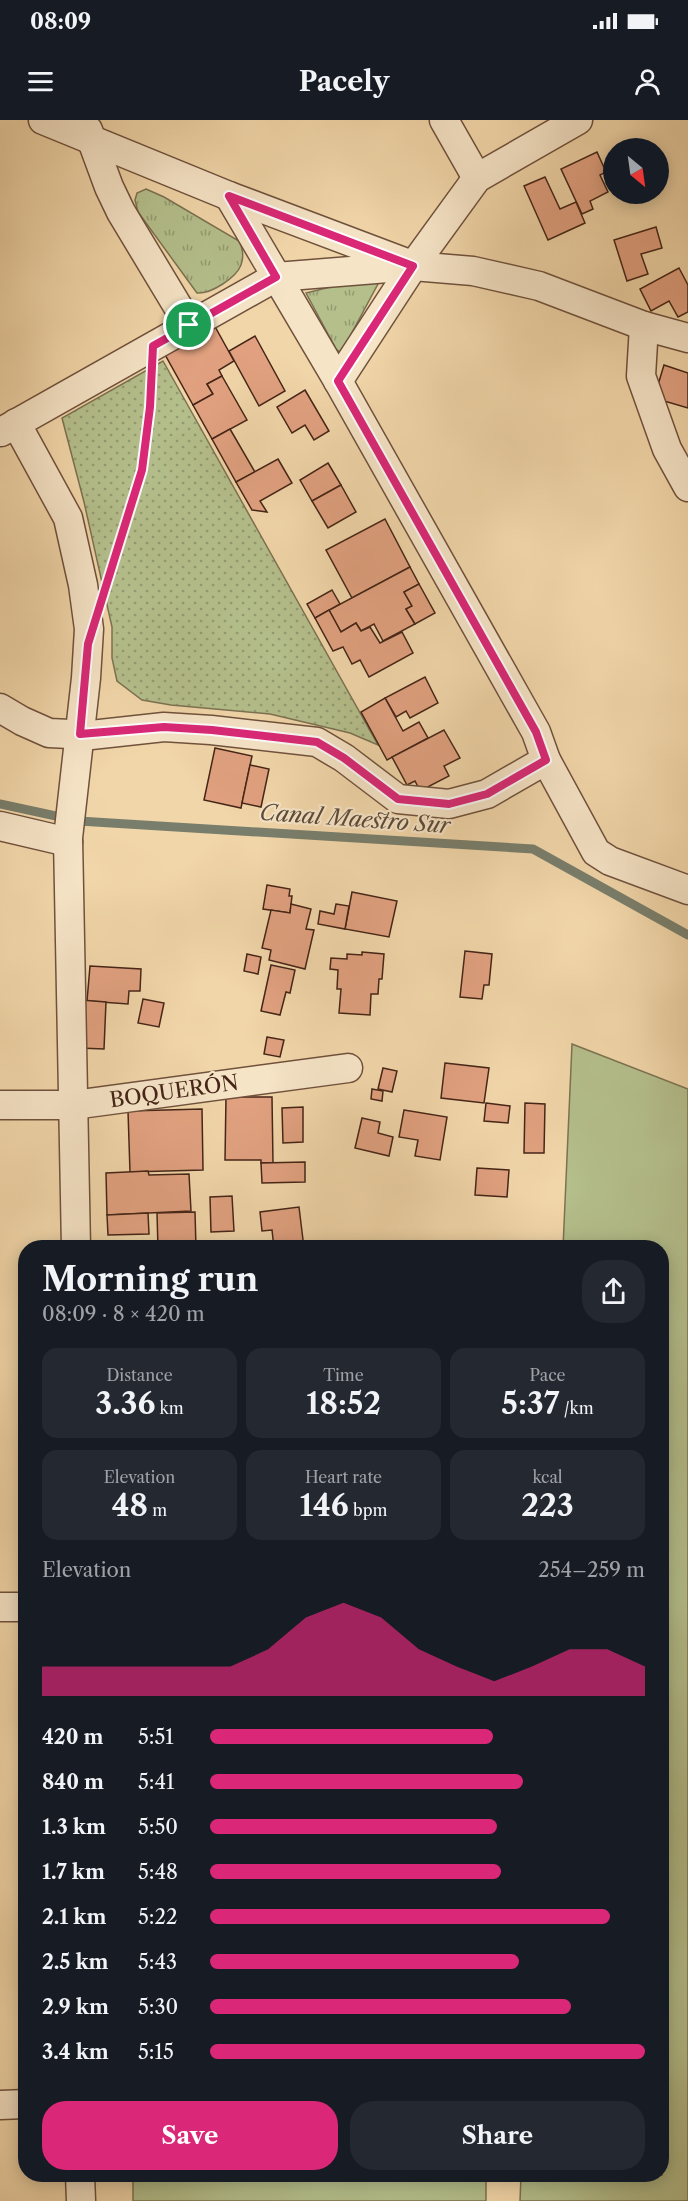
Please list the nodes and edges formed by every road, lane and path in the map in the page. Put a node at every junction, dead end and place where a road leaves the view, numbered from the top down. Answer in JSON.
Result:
{"nodes":[{"id":1,"x":43,"y":120,"type":"edge"},
{"id":2,"x":444,"y":120,"type":"edge"},
{"id":3,"x":578,"y":120,"type":"edge"},
{"id":4,"x":88,"y":130,"type":"edge"},
{"id":5,"x":477,"y":178,"type":"junction"},
{"id":6,"x":229,"y":196,"type":"junction"},
{"id":7,"x":413,"y":266,"type":"junction"},
{"id":8,"x":276,"y":277,"type":"junction"},
{"id":9,"x":189,"y":325,"type":"junction"},
{"id":10,"x":644,"y":326,"type":"junction"},
{"id":11,"x":688,"y":338,"type":"edge"},
{"id":12,"x":153,"y":346,"type":"junction"},
{"id":13,"x":338,"y":381,"type":"junction"},
{"id":14,"x":8,"y":428,"type":"edge"},
{"id":15,"x":688,"y":487,"type":"edge"},
{"id":16,"x":108,"y":579,"type":"dead end"},
{"id":17,"x":0,"y":708,"type":"edge"},
{"id":18,"x":80,"y":734,"type":"junction"},
{"id":19,"x":546,"y":760,"type":"junction"},
{"id":20,"x":0,"y":825,"type":"edge"},
{"id":21,"x":68,"y":840,"type":"junction"},
{"id":22,"x":688,"y":890,"type":"edge"},
{"id":23,"x":348,"y":1068,"type":"dead end"},
{"id":24,"x":0,"y":1105,"type":"edge"},
{"id":25,"x":73,"y":1105,"type":"junction"},
{"id":26,"x":76,"y":1240,"type":"edge"},
{"id":27,"x":0,"y":1607,"type":"edge"},
{"id":28,"x":18,"y":1607,"type":"edge"},
{"id":29,"x":18,"y":2104,"type":"edge"},
{"id":30,"x":0,"y":2105,"type":"edge"},
{"id":31,"x":80,"y":2182,"type":"edge"},
{"id":32,"x":81,"y":2201,"type":"edge"}],
"edges":[{"from":1,"to":4,"type":"street"},
{"from":2,"to":5,"type":"street"},
{"from":3,"to":5,"type":"street"},
{"from":4,"to":6,"type":"street"},
{"from":4,"to":9,"type":"street"},
{"from":5,"to":7,"type":"street"},
{"from":6,"to":7,"type":"street"},
{"from":6,"to":8,"type":"street"},
{"from":7,"to":8,"type":"street"},
{"from":7,"to":10,"type":"street"},
{"from":7,"to":13,"type":"street"},
{"from":8,"to":9,"type":"street"},
{"from":8,"to":13,"type":"street"},
{"from":9,"to":12,"type":"street"},
{"from":10,"to":11,"type":"street"},
{"from":10,"to":15,"type":"street"},
{"from":12,"to":14,"type":"street"},
{"from":12,"to":16,"type":"path"},
{"from":13,"to":19,"type":"street"},
{"from":14,"to":18,"type":"street"},
{"from":17,"to":18,"type":"street"},
{"from":18,"to":19,"type":"street"},
{"from":18,"to":21,"type":"street"},
{"from":19,"to":22,"type":"street"},
{"from":20,"to":21,"type":"street"},
{"from":21,"to":25,"type":"street"},
{"from":23,"to":25,"type":"street","name":"BOQUERÓN"},
{"from":24,"to":25,"type":"street","name":"BOQUERÓN"},
{"from":25,"to":26,"type":"street"},
{"from":27,"to":28,"type":"street"},
{"from":29,"to":30,"type":"street"},
{"from":31,"to":32,"type":"street"}]}
